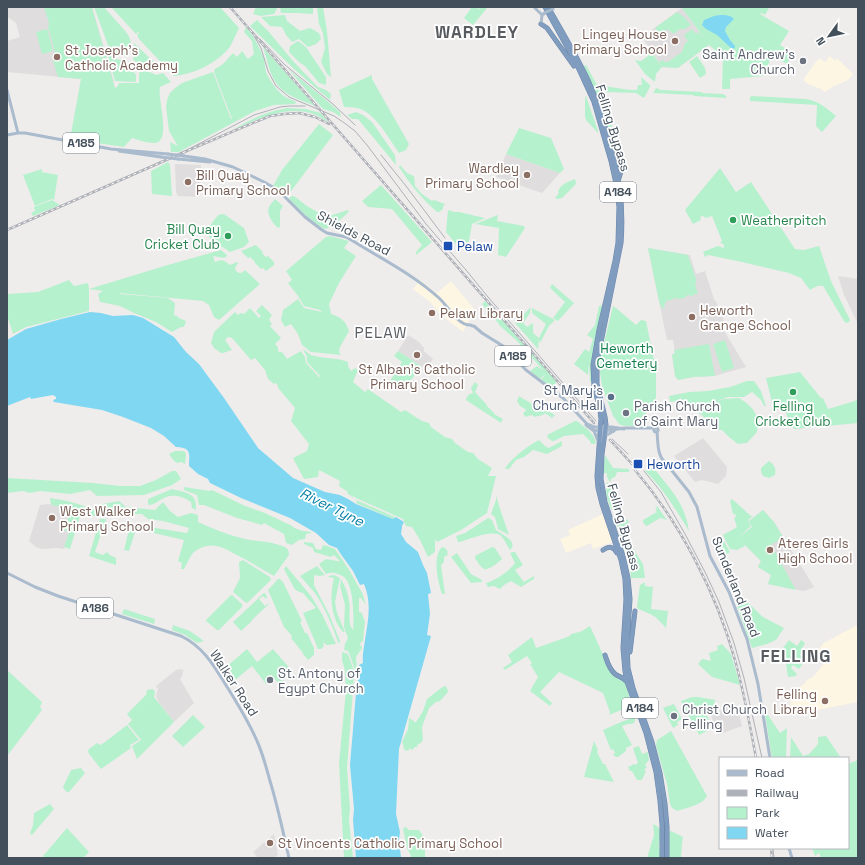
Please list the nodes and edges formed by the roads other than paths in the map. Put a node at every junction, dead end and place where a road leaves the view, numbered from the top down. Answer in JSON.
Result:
{"nodes":[{"id":1,"x":534,"y":7,"type":"edge"},
{"id":2,"x":545,"y":7,"type":"edge"},
{"id":3,"x":552,"y":8,"type":"edge"},
{"id":4,"x":543,"y":14,"type":"junction"},
{"id":5,"x":541,"y":24,"type":"joint"},
{"id":6,"x":585,"y":83,"type":"junction"},
{"id":7,"x":7,"y":90,"type":"edge"},
{"id":8,"x":18,"y":133,"type":"junction"},
{"id":9,"x":7,"y":135,"type":"edge"},
{"id":10,"x":162,"y":156,"type":"junction"},
{"id":11,"x":614,"y":156,"type":"junction"},
{"id":12,"x":205,"y":160,"type":"junction"},
{"id":13,"x":619,"y":178,"type":"junction"},
{"id":14,"x":605,"y":416,"type":"junction"},
{"id":15,"x":612,"y":427,"type":"junction"},
{"id":16,"x":592,"y":428,"type":"junction"},
{"id":17,"x":603,"y":429,"type":"junction"},
{"id":18,"x":624,"y":429,"type":"junction"},
{"id":19,"x":616,"y":430,"type":"junction"},
{"id":20,"x":605,"y":436,"type":"junction"},
{"id":21,"x":600,"y":444,"type":"junction"},
{"id":22,"x":599,"y":453,"type":"junction"},
{"id":23,"x":603,"y":550,"type":"dead end"},
{"id":24,"x":621,"y":560,"type":"junction"},
{"id":25,"x":7,"y":574,"type":"edge"},
{"id":26,"x":627,"y":579,"type":"junction"},
{"id":27,"x":628,"y":588,"type":"junction"},
{"id":28,"x":635,"y":611,"type":"dead end"},
{"id":29,"x":629,"y":624,"type":"junction"},
{"id":30,"x":605,"y":655,"type":"dead end"},
{"id":31,"x":628,"y":668,"type":"junction"},
{"id":32,"x":625,"y":673,"type":"junction"},
{"id":33,"x":620,"y":676,"type":"junction"},
{"id":34,"x":627,"y":682,"type":"junction"},
{"id":35,"x":770,"y":757,"type":"edge"},
{"id":36,"x":288,"y":858,"type":"edge"},
{"id":37,"x":662,"y":858,"type":"edge"},
{"id":38,"x":667,"y":858,"type":"edge"}],
"edges":[{"from":1,"to":4,"type":"main road"},
{"from":2,"to":6,"type":"highway","name":"Felling Bypass","number":"A184"},
{"from":3,"to":4,"type":"main road","bridge":true},
{"from":3,"to":11,"type":"highway","name":"Felling Bypass","number":"A184"},
{"from":4,"to":5,"type":"main road"},
{"from":5,"to":6,"type":"highway"},
{"from":6,"to":17,"type":"highway","name":"Felling Bypass","number":"A184"},
{"from":7,"to":8,"type":"main road"},
{"from":8,"to":9,"type":"main road","number":"A185"},
{"from":8,"to":10,"type":"main road","number":"A185"},
{"from":10,"to":12,"type":"main road","number":"A185","bridge":true},
{"from":10,"to":12,"type":"main road","number":"A185","bridge":true},
{"from":11,"to":13,"type":"highway","name":"Felling Bypass","number":"A184"},
{"from":11,"to":13,"type":"highway"},
{"from":12,"to":16,"type":"main road","name":"Shields Road","number":"A185"},
{"from":13,"to":14,"type":"highway","name":"Felling Bypass","number":"A184"},
{"from":14,"to":15,"type":"main road"},
{"from":14,"to":17,"type":"highway","name":"Felling Bypass","number":"A184"},
{"from":15,"to":17,"type":"main road"},
{"from":15,"to":18,"type":"main road"},
{"from":16,"to":17,"type":"main road"},
{"from":16,"to":21,"type":"main road","number":"A185"},
{"from":17,"to":19,"type":"main road"},
{"from":17,"to":20,"type":"highway","name":"Felling Bypass","number":"A184"},
{"from":17,"to":21,"type":"highway","name":"Felling Bypass","number":"A184"},
{"from":17,"to":22,"type":"main road"},
{"from":18,"to":19,"type":"main road"},
{"from":18,"to":35,"type":"main road","name":"Sunderland Road"},
{"from":19,"to":20,"type":"main road"},
{"from":20,"to":26,"type":"highway","name":"Felling Bypass","number":"A184"},
{"from":21,"to":22,"type":"highway","name":"Felling Bypass","number":"A184"},
{"from":22,"to":24,"type":"highway","name":"Felling Bypass","number":"A184"},
{"from":23,"to":24,"type":"highway"},
{"from":24,"to":26,"type":"highway","name":"Felling Bypass","number":"A184"},
{"from":25,"to":36,"type":"main road","name":"Walker Road","number":"A186"},
{"from":26,"to":27,"type":"highway","name":"Felling Bypass","number":"A184"},
{"from":27,"to":29,"type":"highway","name":"Felling Bypass","number":"A184"},
{"from":27,"to":32,"type":"highway","name":"Felling Bypass","number":"A184"},
{"from":28,"to":31,"type":"highway"},
{"from":29,"to":31,"type":"highway","name":"Felling Bypass","number":"A184"},
{"from":29,"to":32,"type":"highway"},
{"from":30,"to":33,"type":"highway"},
{"from":31,"to":38,"type":"highway","name":"Felling Bypass","number":"A184"},
{"from":32,"to":33,"type":"highway"},
{"from":32,"to":34,"type":"highway","name":"Felling Bypass","number":"A184"},
{"from":33,"to":34,"type":"highway"},
{"from":34,"to":37,"type":"highway","name":"Felling Bypass","number":"A184"}]}
